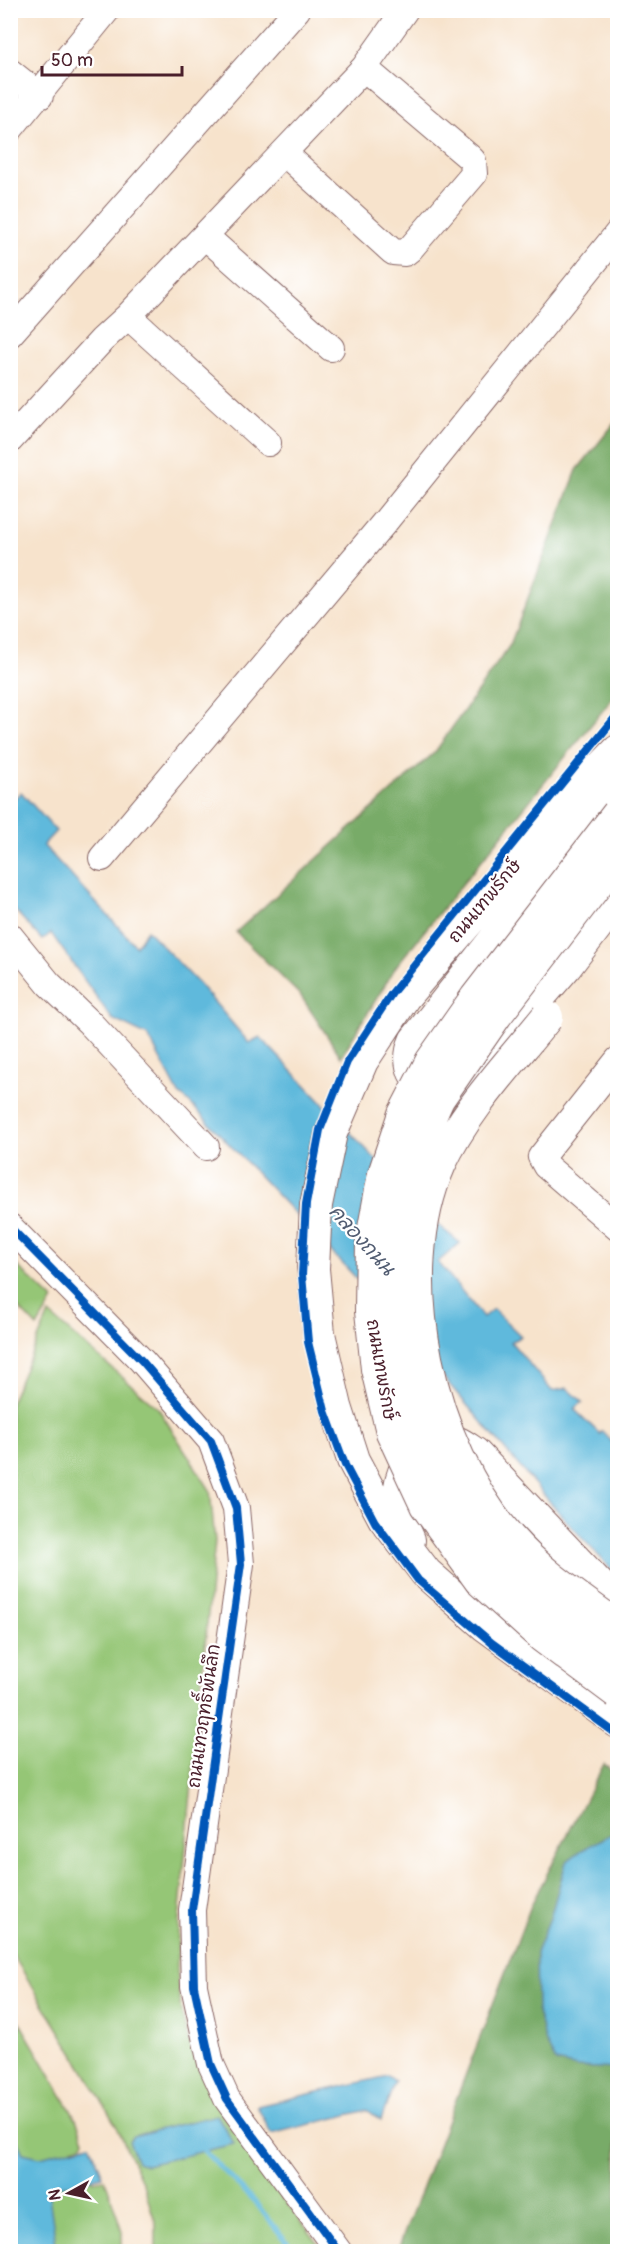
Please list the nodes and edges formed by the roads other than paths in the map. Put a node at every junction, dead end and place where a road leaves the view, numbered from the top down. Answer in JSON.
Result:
{"nodes":[{"id":1,"x":107,"y":10,"type":"edge"},
{"id":2,"x":297,"y":10,"type":"edge"},
{"id":3,"x":405,"y":10,"type":"edge"},
{"id":4,"x":364,"y":68,"type":"junction"},
{"id":5,"x":10,"y":72,"type":"edge"},
{"id":6,"x":39,"y":96,"type":"junction"},
{"id":7,"x":10,"y":129,"type":"edge"},
{"id":8,"x":284,"y":153,"type":"junction"},
{"id":9,"x":618,"y":233,"type":"edge"},
{"id":10,"x":205,"y":236,"type":"junction"},
{"id":11,"x":128,"y":316,"type":"junction"},
{"id":12,"x":10,"y":334,"type":"edge"},
{"id":13,"x":331,"y":348,"type":"dead end"},
{"id":14,"x":10,"y":440,"type":"edge"},
{"id":15,"x":268,"y":443,"type":"dead end"},
{"id":16,"x":618,"y":753,"type":"edge"},
{"id":17,"x":618,"y":783,"type":"edge"},
{"id":18,"x":618,"y":814,"type":"edge"},
{"id":19,"x":618,"y":856,"type":"edge"},
{"id":20,"x":102,"y":858,"type":"dead end"},
{"id":21,"x":618,"y":882,"type":"edge"},
{"id":22,"x":618,"y":898,"type":"edge"},
{"id":23,"x":618,"y":930,"type":"edge"},
{"id":24,"x":10,"y":936,"type":"edge"},
{"id":25,"x":457,"y":986,"type":"junction"},
{"id":26,"x":618,"y":1060,"type":"edge"},
{"id":27,"x":467,"y":1080,"type":"junction"},
{"id":28,"x":206,"y":1147,"type":"dead end"},
{"id":29,"x":614,"y":1216,"type":"edge"},
{"id":30,"x":10,"y":1227,"type":"edge"},
{"id":31,"x":426,"y":1573,"type":"junction"},
{"id":32,"x":614,"y":1618,"type":"edge"},
{"id":33,"x":618,"y":1662,"type":"edge"},
{"id":34,"x":618,"y":1693,"type":"edge"},
{"id":35,"x":618,"y":1722,"type":"edge"},
{"id":36,"x":339,"y":2252,"type":"edge"}],
"edges":[{"from":1,"to":6,"type":"street"},
{"from":2,"to":12,"type":"street"},
{"from":3,"to":4,"type":"street"},
{"from":4,"to":8,"type":"street"},
{"from":4,"to":8,"type":"street"},
{"from":5,"to":6,"type":"street"},
{"from":6,"to":7,"type":"street"},
{"from":8,"to":10,"type":"street"},
{"from":9,"to":20,"type":"street"},
{"from":10,"to":11,"type":"street"},
{"from":10,"to":13,"type":"street"},
{"from":11,"to":14,"type":"street"},
{"from":11,"to":15,"type":"street"},
{"from":16,"to":25,"type":"main road"},
{"from":16,"to":31,"type":"main road","name":"ถนนเทพรักษ์"},
{"from":17,"to":25,"type":"main road"},
{"from":18,"to":34,"type":"main road","name":"ถนนเทพรักษ์","bridge":true},
{"from":19,"to":33,"type":"main road","name":"ถนนเทพรักษ์","bridge":true},
{"from":21,"to":27,"type":"main road"},
{"from":22,"to":27,"type":"main road"},
{"from":23,"to":32,"type":"main road","bridge":true},
{"from":24,"to":28,"type":"street"},
{"from":25,"to":27,"type":"main road"},
{"from":26,"to":29,"type":"street"},
{"from":30,"to":36,"type":"street","name":"ถนนเทวฤทธิ์พันลึก"},
{"from":31,"to":32,"type":"main road"},
{"from":31,"to":35,"type":"main road","name":"ถนนเทพรักษ์"}]}
